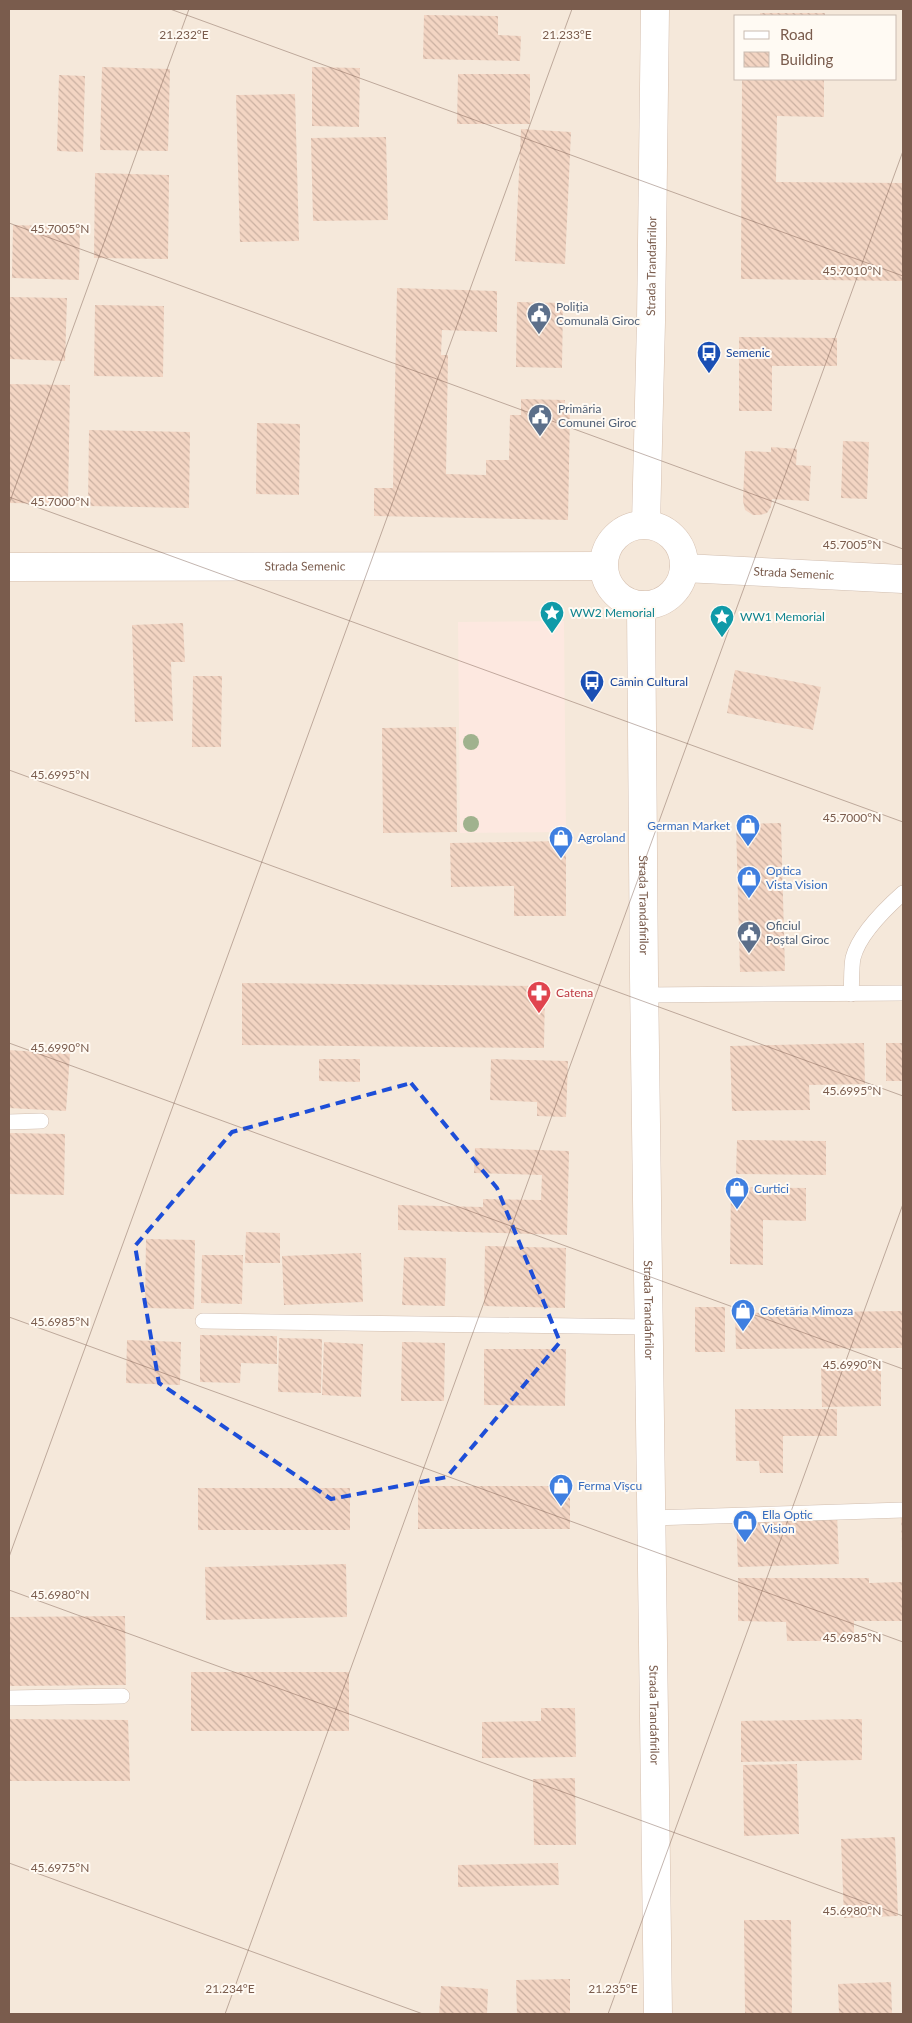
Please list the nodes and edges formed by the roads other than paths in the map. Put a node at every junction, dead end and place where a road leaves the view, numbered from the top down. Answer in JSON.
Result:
{"nodes":[{"id":1,"x":655,"y":9,"type":"edge"},
{"id":2,"x":646,"y":524,"type":"junction"},
{"id":3,"x":603,"y":566,"type":"junction"},
{"id":4,"x":9,"y":567,"type":"edge"},
{"id":5,"x":684,"y":568,"type":"junction"},
{"id":6,"x":903,"y":579,"type":"edge"},
{"id":7,"x":641,"y":605,"type":"junction"},
{"id":8,"x":903,"y":893,"type":"edge"},
{"id":9,"x":903,"y":992,"type":"edge"},
{"id":10,"x":851,"y":994,"type":"junction"},
{"id":11,"x":644,"y":995,"type":"junction"},
{"id":12,"x":41,"y":1121,"type":"dead end"},
{"id":13,"x":9,"y":1122,"type":"edge"},
{"id":14,"x":203,"y":1321,"type":"dead end"},
{"id":15,"x":649,"y":1327,"type":"junction"},
{"id":16,"x":903,"y":1510,"type":"edge"},
{"id":17,"x":651,"y":1518,"type":"junction"},
{"id":18,"x":122,"y":1696,"type":"dead end"},
{"id":19,"x":9,"y":1698,"type":"edge"},
{"id":20,"x":658,"y":2014,"type":"edge"}],
"edges":[{"from":1,"to":2,"type":"main road","name":"Strada Trandafirilor"},
{"from":2,"to":3,"type":"main road"},
{"from":2,"to":5,"type":"main road"},
{"from":3,"to":4,"type":"main road","name":"Strada Semenic"},
{"from":3,"to":7,"type":"main road"},
{"from":5,"to":6,"type":"main road","name":"Strada Semenic"},
{"from":5,"to":7,"type":"main road"},
{"from":7,"to":11,"type":"main road","name":"Strada Trandafirilor"},
{"from":8,"to":10,"type":"lane"},
{"from":9,"to":10,"type":"lane"},
{"from":10,"to":11,"type":"lane"},
{"from":11,"to":15,"type":"main road","name":"Strada Trandafirilor"},
{"from":12,"to":13,"type":"lane"},
{"from":14,"to":15,"type":"lane"},
{"from":15,"to":17,"type":"main road","name":"Strada Trandafirilor"},
{"from":16,"to":17,"type":"lane"},
{"from":17,"to":20,"type":"main road","name":"Strada Trandafirilor"},
{"from":18,"to":19,"type":"lane"}]}
